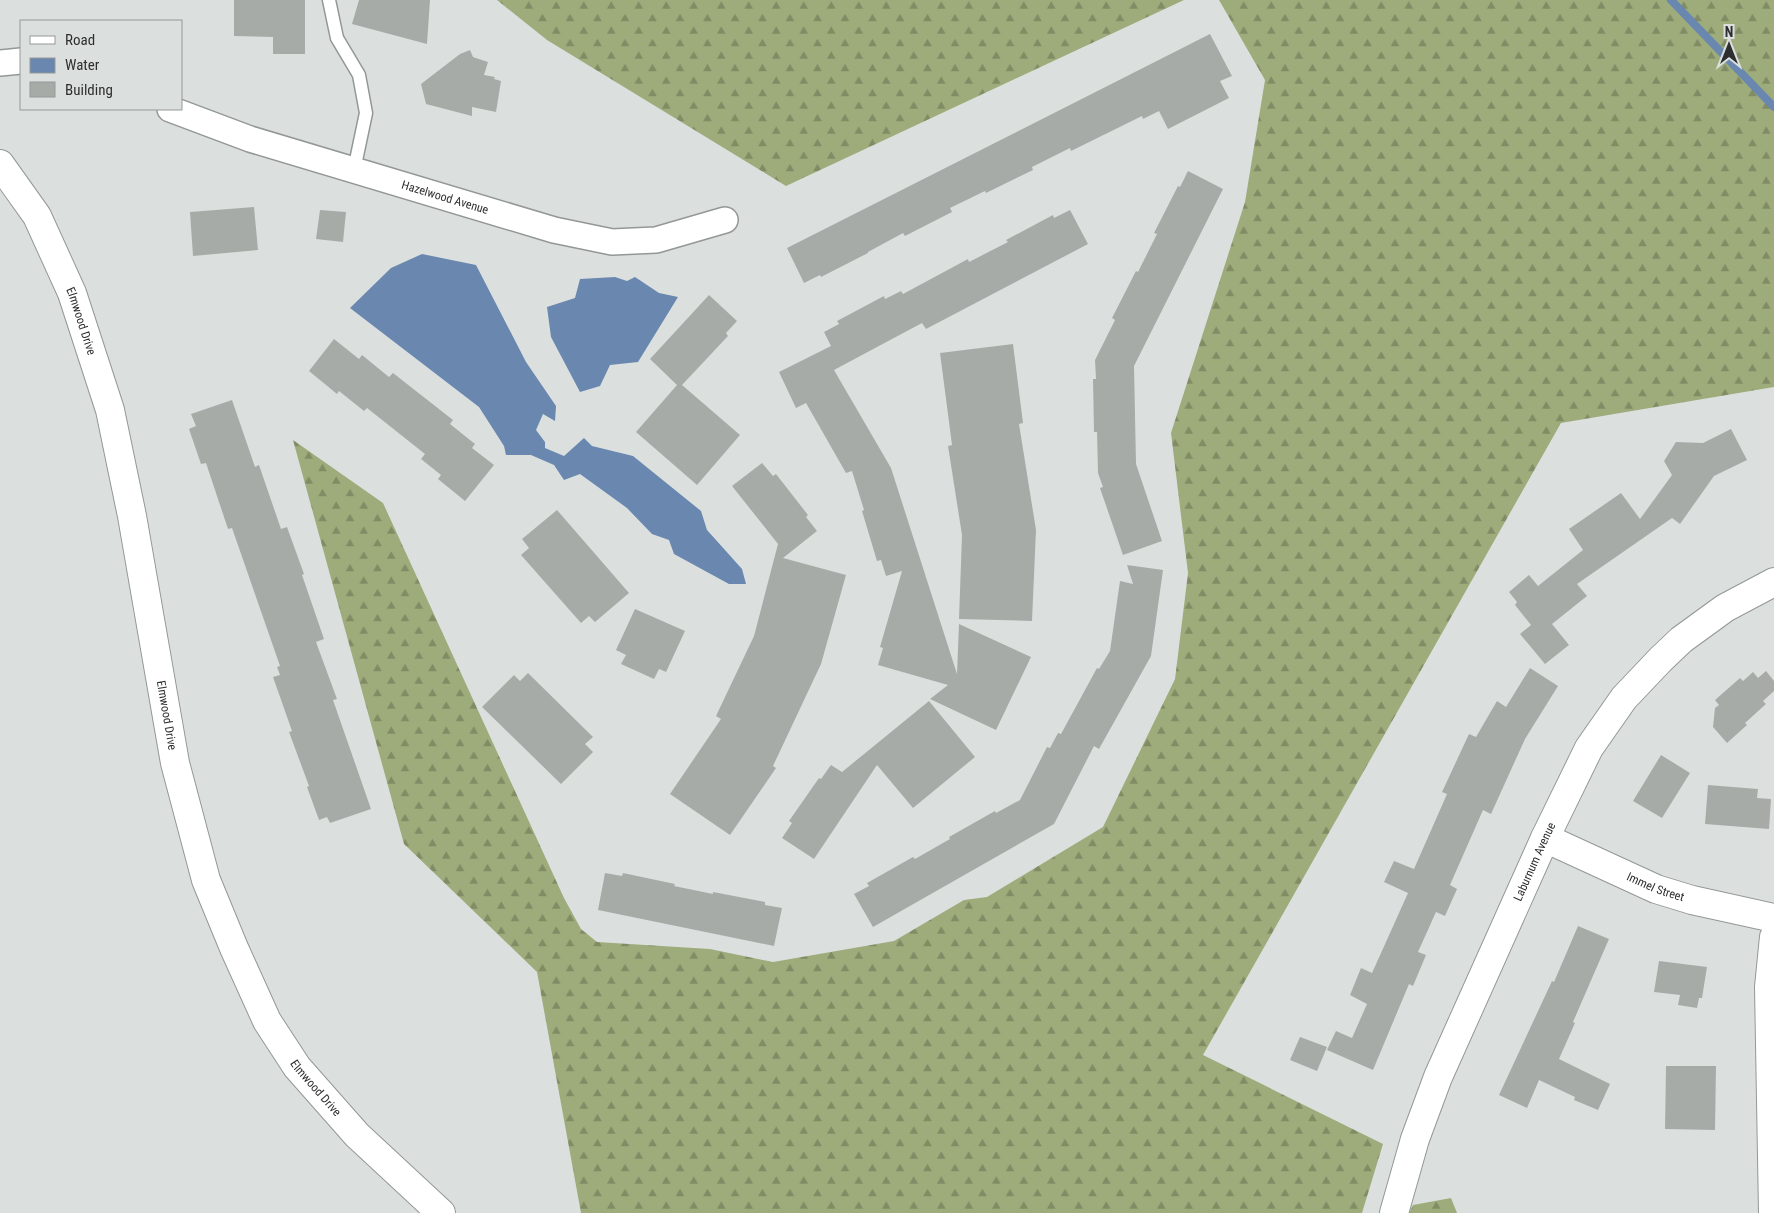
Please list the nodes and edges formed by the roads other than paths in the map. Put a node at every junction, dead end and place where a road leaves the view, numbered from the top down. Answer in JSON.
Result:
{"nodes":[{"id":1,"x":329,"y":0,"type":"edge"},
{"id":2,"x":20,"y":60,"type":"edge"},
{"id":3,"x":0,"y":63,"type":"edge"},
{"id":4,"x":173,"y":110,"type":"edge"},
{"id":5,"x":0,"y":164,"type":"edge"},
{"id":6,"x":354,"y":170,"type":"junction"},
{"id":7,"x":725,"y":220,"type":"dead end"},
{"id":8,"x":1774,"y":582,"type":"edge"},
{"id":9,"x":1545,"y":838,"type":"junction"},
{"id":10,"x":1774,"y":918,"type":"edge"},
{"id":11,"x":1774,"y":937,"type":"edge"},
{"id":12,"x":441,"y":1213,"type":"edge"},
{"id":13,"x":1394,"y":1213,"type":"edge"},
{"id":14,"x":1773,"y":1213,"type":"edge"}],
"edges":[{"from":1,"to":6,"type":"lane"},
{"from":2,"to":3,"type":"street"},
{"from":4,"to":6,"type":"street","name":"Hazelwood Avenue"},
{"from":5,"to":12,"type":"street","name":"Elmwood Drive"},
{"from":6,"to":7,"type":"street","name":"Hazelwood Avenue"},
{"from":8,"to":9,"type":"street","name":"Laburnum Avenue"},
{"from":9,"to":10,"type":"street","name":"Immel Street"},
{"from":9,"to":13,"type":"street","name":"Laburnum Avenue"},
{"from":11,"to":14,"type":"street"}]}
